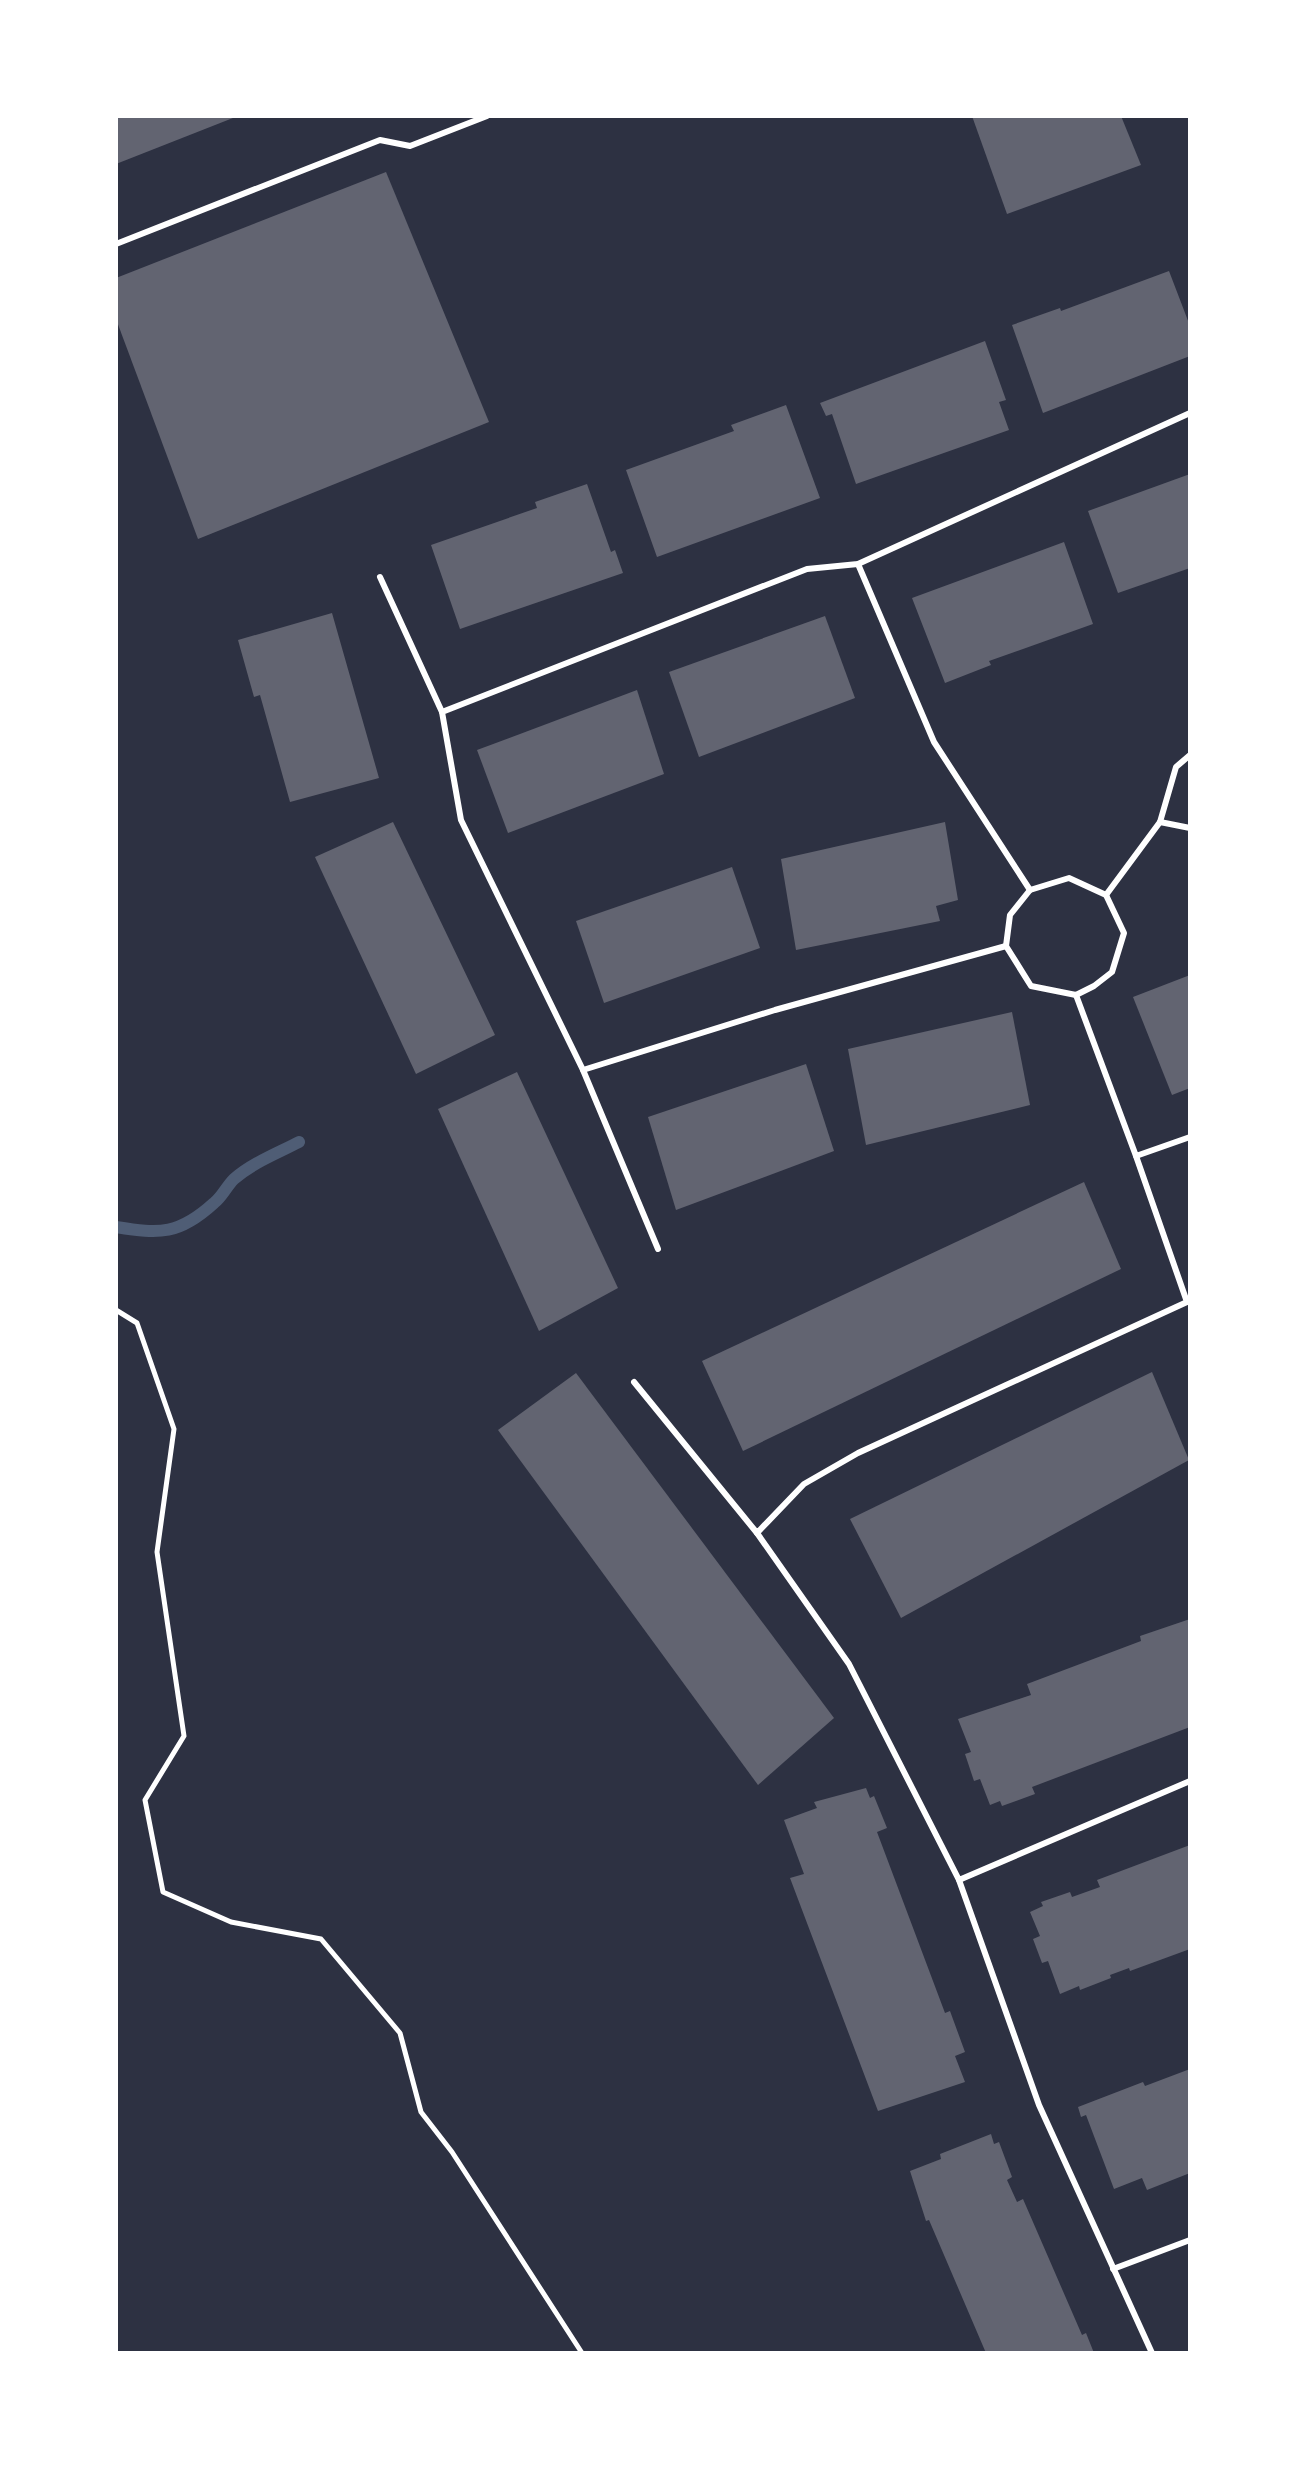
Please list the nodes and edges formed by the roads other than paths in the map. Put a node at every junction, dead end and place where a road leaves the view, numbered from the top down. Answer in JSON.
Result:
{"nodes":[{"id":1,"x":487,"y":116,"type":"edge"},
{"id":2,"x":116,"y":244,"type":"edge"},
{"id":3,"x":1190,"y":413,"type":"edge"},
{"id":4,"x":858,"y":564,"type":"junction"},
{"id":5,"x":380,"y":577,"type":"dead end"},
{"id":6,"x":442,"y":712,"type":"junction"},
{"id":7,"x":1190,"y":755,"type":"edge"},
{"id":8,"x":1160,"y":822,"type":"junction"},
{"id":9,"x":1190,"y":828,"type":"edge"},
{"id":10,"x":1030,"y":890,"type":"junction"},
{"id":11,"x":1106,"y":895,"type":"junction"},
{"id":12,"x":1006,"y":946,"type":"junction"},
{"id":13,"x":1076,"y":995,"type":"junction"},
{"id":14,"x":583,"y":1070,"type":"junction"},
{"id":15,"x":1190,"y":1137,"type":"edge"},
{"id":16,"x":1136,"y":1156,"type":"junction"},
{"id":17,"x":658,"y":1249,"type":"dead end"},
{"id":18,"x":1188,"y":1305,"type":"edge"},
{"id":19,"x":634,"y":1382,"type":"dead end"},
{"id":20,"x":757,"y":1533,"type":"junction"},
{"id":21,"x":1190,"y":1781,"type":"edge"},
{"id":22,"x":959,"y":1880,"type":"junction"},
{"id":23,"x":1190,"y":2240,"type":"edge"},
{"id":24,"x":1113,"y":2269,"type":"junction"},
{"id":25,"x":1152,"y":2353,"type":"edge"}],
"edges":[{"from":1,"to":2,"type":"lane"},
{"from":3,"to":4,"type":"lane"},
{"from":4,"to":6,"type":"lane"},
{"from":4,"to":10,"type":"lane"},
{"from":5,"to":6,"type":"lane"},
{"from":6,"to":14,"type":"lane"},
{"from":7,"to":8,"type":"lane"},
{"from":8,"to":9,"type":"lane"},
{"from":8,"to":11,"type":"lane"},
{"from":10,"to":11,"type":"lane"},
{"from":10,"to":12,"type":"lane"},
{"from":11,"to":13,"type":"lane"},
{"from":12,"to":13,"type":"lane"},
{"from":12,"to":14,"type":"lane"},
{"from":13,"to":16,"type":"lane"},
{"from":14,"to":17,"type":"lane"},
{"from":15,"to":16,"type":"lane"},
{"from":16,"to":18,"type":"lane"},
{"from":18,"to":20,"type":"lane"},
{"from":19,"to":20,"type":"lane"},
{"from":20,"to":22,"type":"lane"},
{"from":21,"to":22,"type":"lane"},
{"from":22,"to":24,"type":"lane"},
{"from":23,"to":24,"type":"lane"},
{"from":24,"to":25,"type":"lane"}]}
